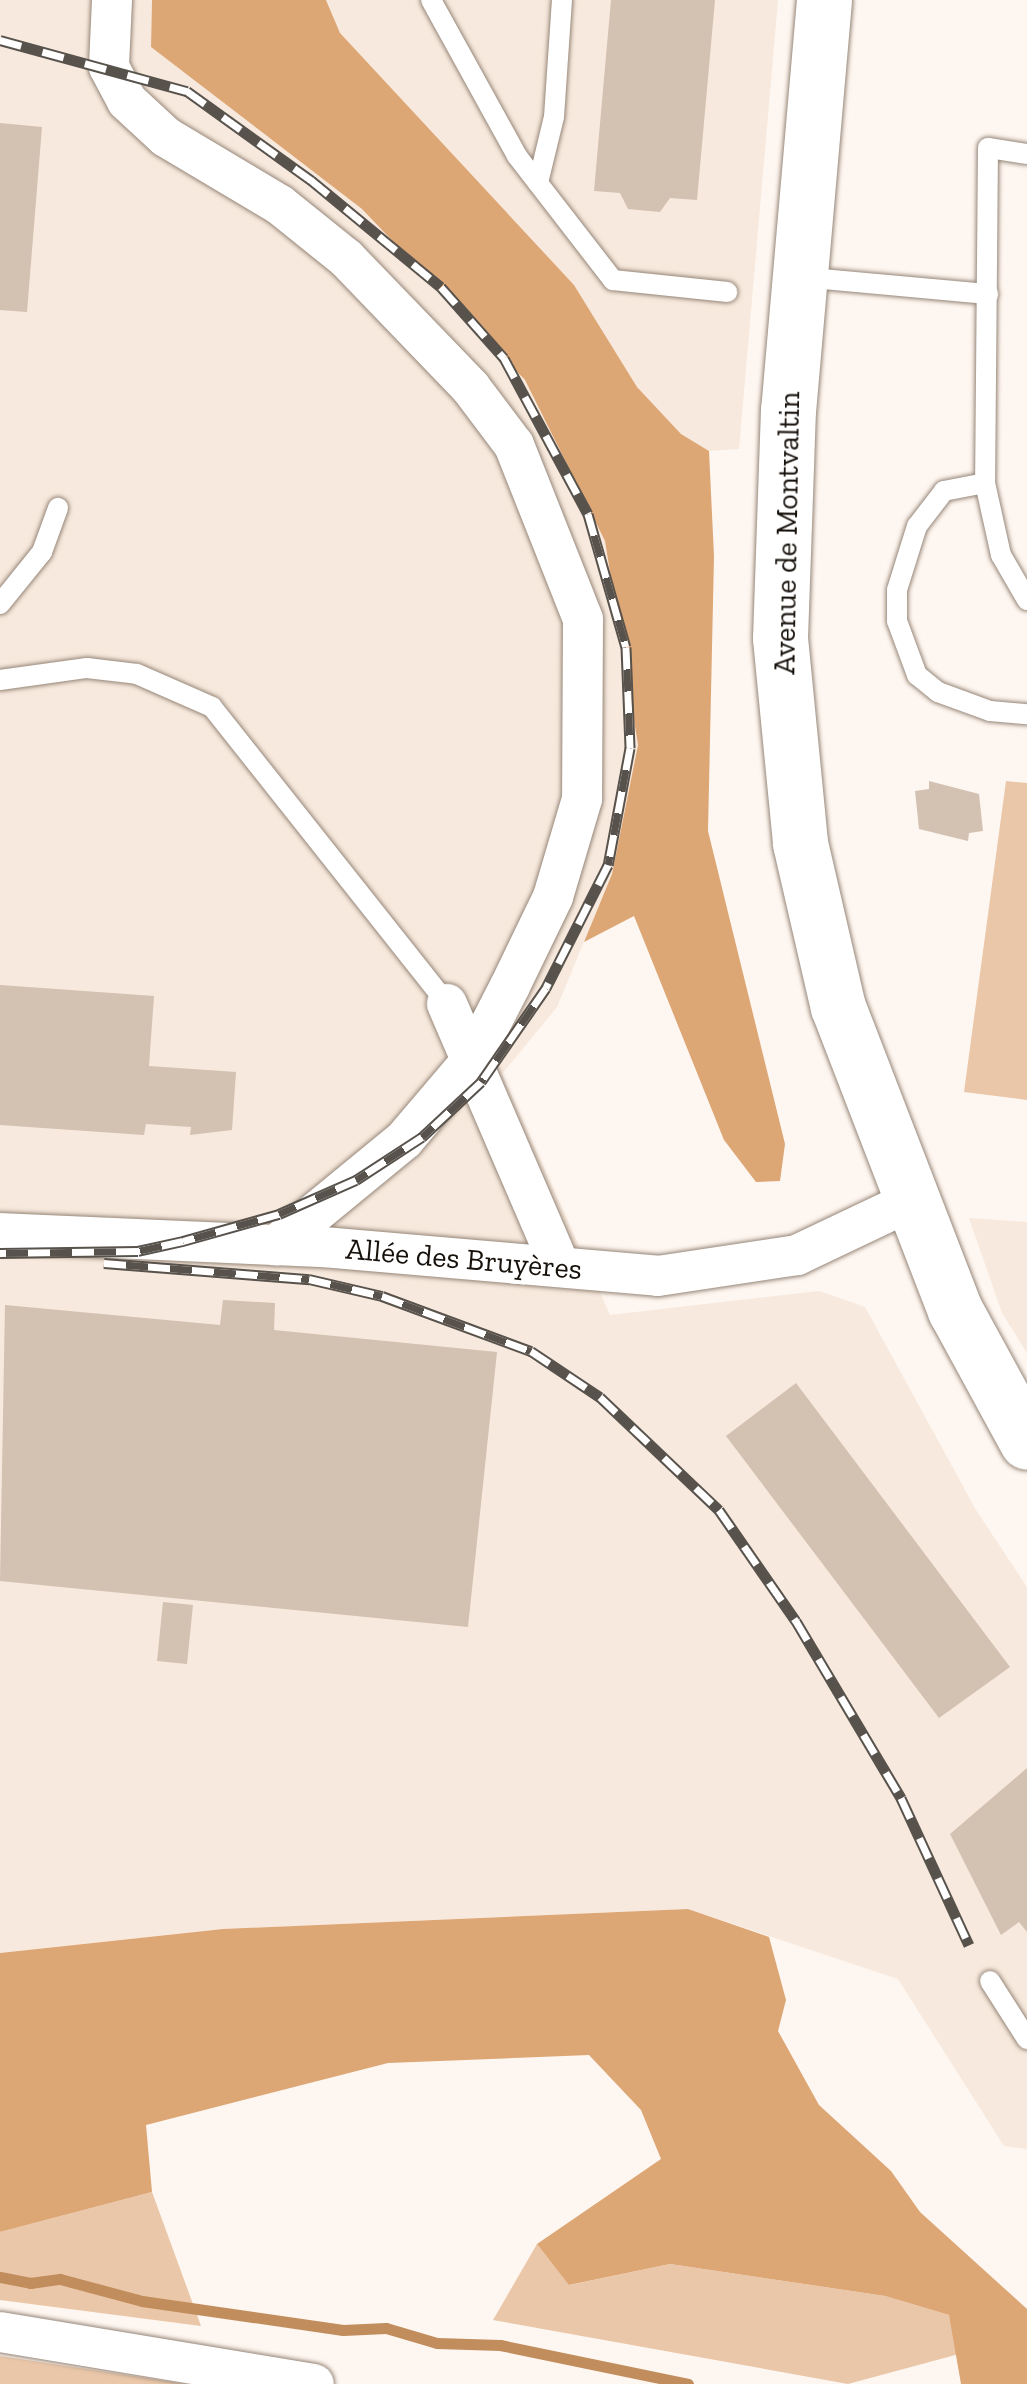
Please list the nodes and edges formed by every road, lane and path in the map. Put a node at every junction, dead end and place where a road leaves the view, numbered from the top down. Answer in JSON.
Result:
{"nodes":[{"id":1,"x":112,"y":0,"type":"edge"},
{"id":2,"x":431,"y":0,"type":"edge"},
{"id":3,"x":562,"y":0,"type":"edge"},
{"id":4,"x":824,"y":0,"type":"edge"},
{"id":5,"x":1027,"y":154,"type":"edge"},
{"id":6,"x":538,"y":182,"type":"junction"},
{"id":7,"x":799,"y":276,"type":"junction"},
{"id":8,"x":727,"y":292,"type":"dead end"},
{"id":9,"x":988,"y":294,"type":"junction"},
{"id":10,"x":985,"y":484,"type":"junction"},
{"id":11,"x":58,"y":508,"type":"dead end"},
{"id":12,"x":1027,"y":600,"type":"edge"},
{"id":13,"x":0,"y":604,"type":"edge"},
{"id":14,"x":0,"y":680,"type":"edge"},
{"id":15,"x":1027,"y":714,"type":"edge"},
{"id":16,"x":447,"y":1004,"type":"joint"},
{"id":17,"x":472,"y":1060,"type":"junction"},
{"id":18,"x":913,"y":1200,"type":"junction"},
{"id":19,"x":0,"y":1233,"type":"edge"},
{"id":20,"x":276,"y":1245,"type":"junction"},
{"id":21,"x":560,"y":1266,"type":"junction"},
{"id":22,"x":1027,"y":1442,"type":"edge"},
{"id":23,"x":990,"y":1981,"type":"dead end"},
{"id":24,"x":1027,"y":2039,"type":"edge"},
{"id":25,"x":0,"y":2332,"type":"edge"},
{"id":26,"x":314,"y":2384,"type":"edge"}],
"edges":[{"from":1,"to":17,"type":"street"},
{"from":2,"to":6,"type":"lane"},
{"from":3,"to":6,"type":"lane"},
{"from":4,"to":7,"type":"street","name":"Avenue de Montvaltin"},
{"from":5,"to":9,"type":"lane"},
{"from":6,"to":8,"type":"lane"},
{"from":7,"to":9,"type":"lane"},
{"from":7,"to":18,"type":"street","name":"Avenue de Montvaltin"},
{"from":9,"to":10,"type":"lane"},
{"from":10,"to":12,"type":"lane"},
{"from":10,"to":15,"type":"lane"},
{"from":11,"to":13,"type":"lane"},
{"from":14,"to":16,"type":"lane"},
{"from":16,"to":17,"type":"street"},
{"from":17,"to":20,"type":"street"},
{"from":17,"to":21,"type":"street"},
{"from":18,"to":21,"type":"street","name":"Allée des Bruyères"},
{"from":18,"to":22,"type":"street","name":"Avenue de Montvaltin"},
{"from":19,"to":20,"type":"street","name":"Allée des Bruyères"},
{"from":20,"to":21,"type":"street","name":"Allée des Bruyères"},
{"from":23,"to":24,"type":"lane"},
{"from":25,"to":26,"type":"street"}]}
